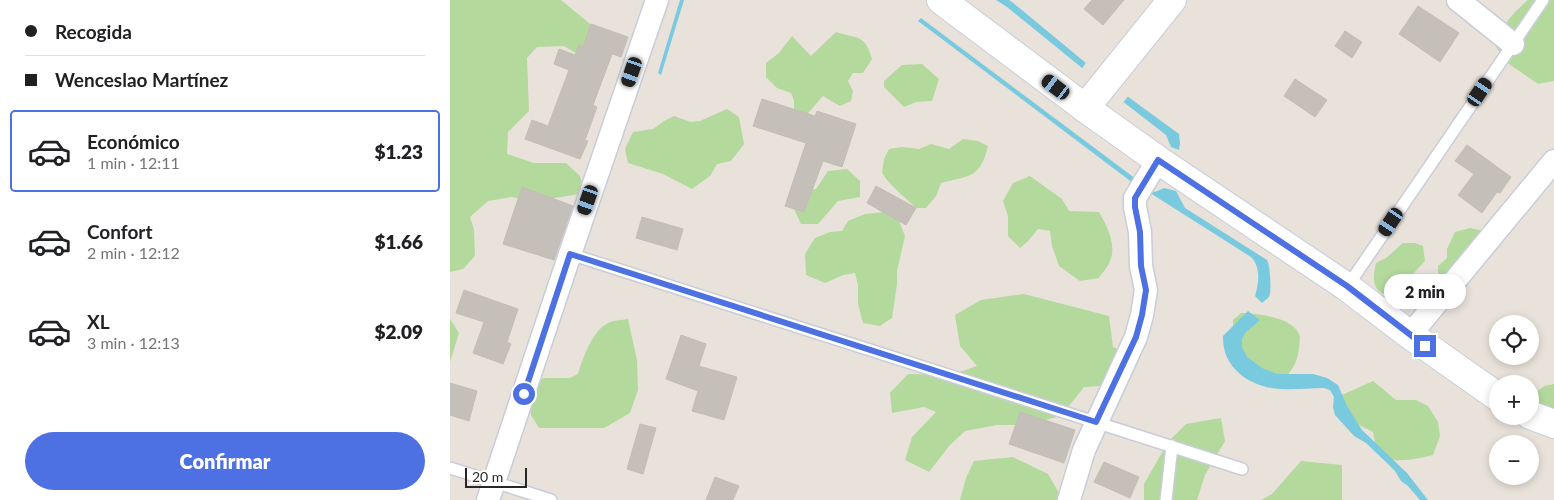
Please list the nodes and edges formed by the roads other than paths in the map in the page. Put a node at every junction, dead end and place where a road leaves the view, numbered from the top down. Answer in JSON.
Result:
{"nodes":[{"id":1,"x":657,"y":0,"type":"edge"},
{"id":2,"x":941,"y":0,"type":"edge"},
{"id":3,"x":1172,"y":0,"type":"edge"},
{"id":4,"x":1458,"y":0,"type":"edge"},
{"id":5,"x":1543,"y":0,"type":"edge"},
{"id":6,"x":1513,"y":44,"type":"junction"},
{"id":7,"x":1085,"y":108,"type":"junction"},
{"id":8,"x":1158,"y":160,"type":"junction"},
{"id":9,"x":1554,"y":161,"type":"edge"},
{"id":10,"x":570,"y":254,"type":"junction"},
{"id":11,"x":1347,"y":286,"type":"junction"},
{"id":12,"x":1410,"y":335,"type":"junction"},
{"id":13,"x":1489,"y":391,"type":"edge"},
{"id":14,"x":1539,"y":418,"type":"edge"},
{"id":15,"x":1096,"y":422,"type":"junction"},
{"id":16,"x":1554,"y":424,"type":"edge"},
{"id":17,"x":1172,"y":446,"type":"junction"},
{"id":18,"x":450,"y":468,"type":"edge"},
{"id":19,"x":1242,"y":469,"type":"dead end"},
{"id":20,"x":491,"y":491,"type":"edge"},
{"id":21,"x":551,"y":500,"type":"edge"},
{"id":22,"x":1069,"y":500,"type":"edge"},
{"id":23,"x":1166,"y":500,"type":"edge"}],
"edges":[{"from":1,"to":10,"type":"street"},
{"from":2,"to":7,"type":"main road"},
{"from":3,"to":7,"type":"main road"},
{"from":4,"to":6,"type":"street"},
{"from":5,"to":6,"type":"lane"},
{"from":6,"to":11,"type":"lane"},
{"from":7,"to":8,"type":"main road"},
{"from":8,"to":11,"type":"main road"},
{"from":8,"to":15,"type":"street"},
{"from":9,"to":12,"type":"street"},
{"from":10,"to":15,"type":"lane"},
{"from":10,"to":20,"type":"street"},
{"from":11,"to":12,"type":"main road"},
{"from":12,"to":13,"type":"main road"},
{"from":14,"to":16,"type":"main road"},
{"from":15,"to":17,"type":"lane"},
{"from":15,"to":22,"type":"street"},
{"from":17,"to":19,"type":"lane"},
{"from":17,"to":23,"type":"lane"},
{"from":18,"to":20,"type":"lane"},
{"from":20,"to":21,"type":"lane"}]}
